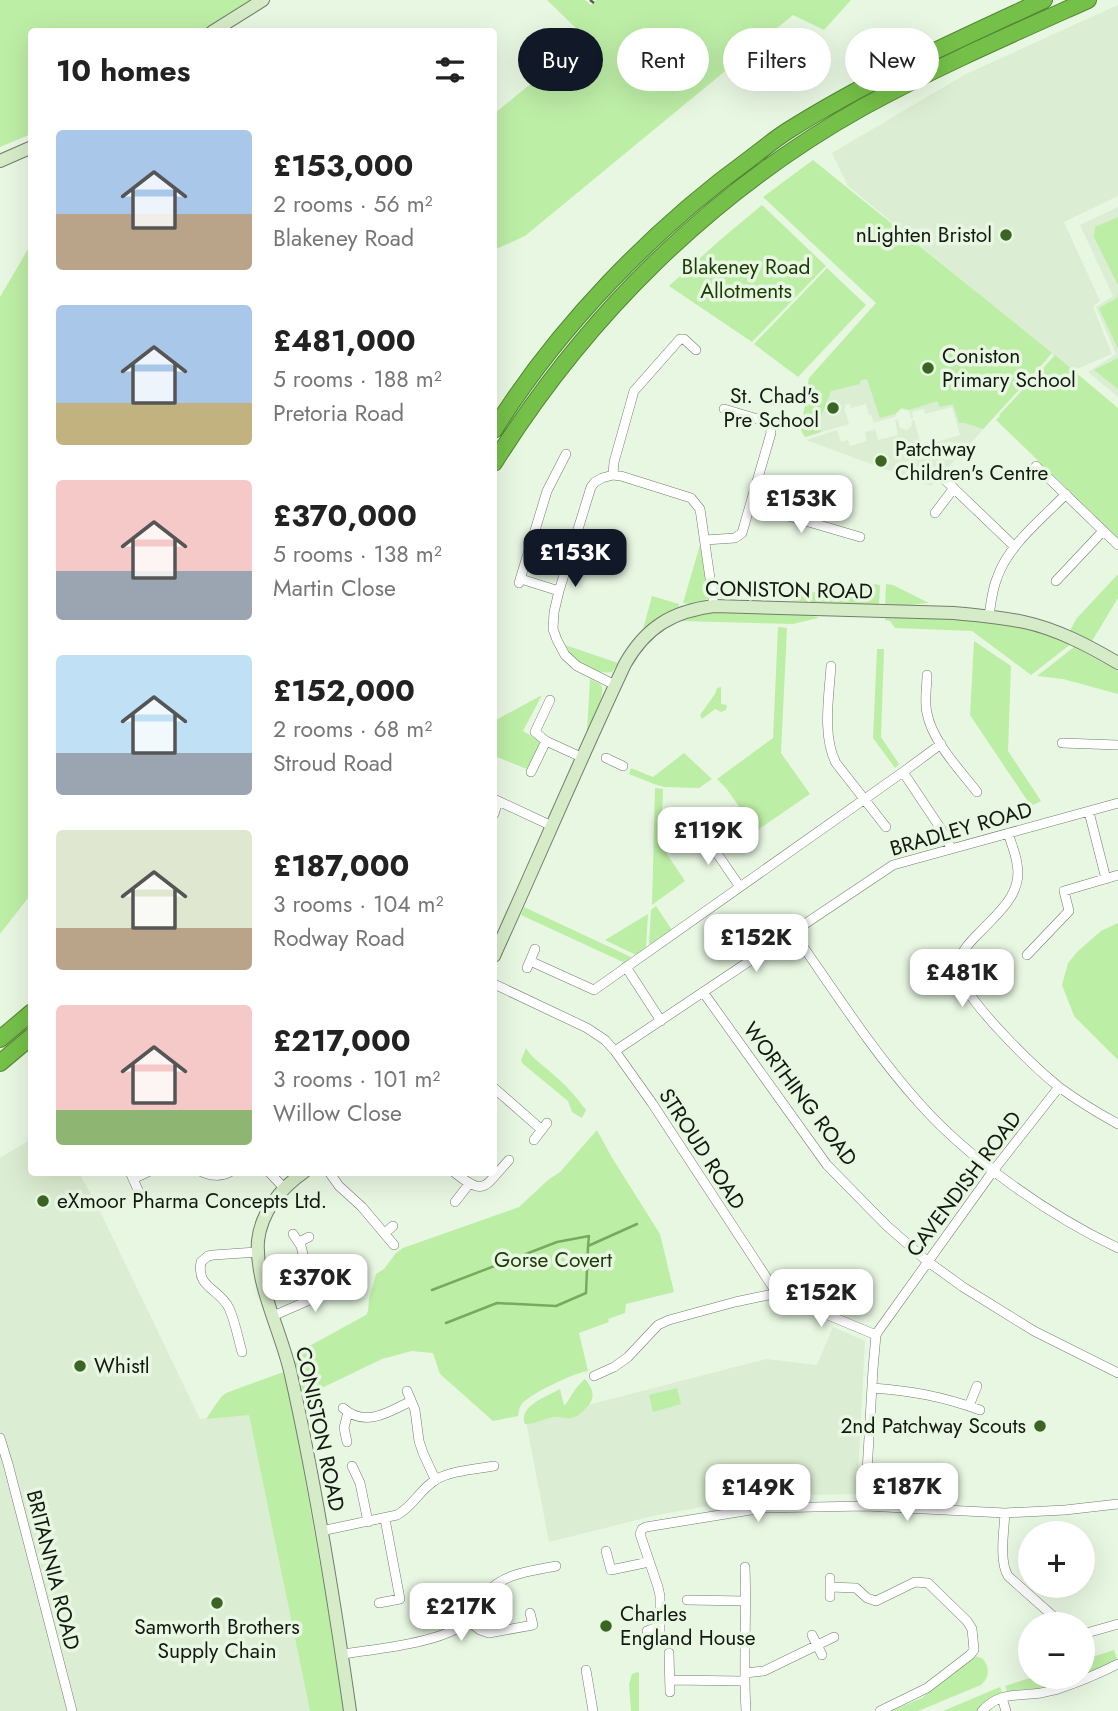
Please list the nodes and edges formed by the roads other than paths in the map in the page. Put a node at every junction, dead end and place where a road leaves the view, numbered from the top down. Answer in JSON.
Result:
{"nodes":[{"id":1,"x":263,"y":0,"type":"edge"},
{"id":2,"x":1044,"y":0,"type":"edge"},
{"id":3,"x":1088,"y":0,"type":"edge"},
{"id":4,"x":218,"y":28,"type":"edge"},
{"id":5,"x":28,"y":149,"type":"edge"},
{"id":6,"x":0,"y":161,"type":"edge"},
{"id":7,"x":696,"y":350,"type":"dead end"},
{"id":8,"x":724,"y":409,"type":"dead end"},
{"id":9,"x":497,"y":426,"type":"edge"},
{"id":10,"x":562,"y":457,"type":"dead end"},
{"id":11,"x":497,"y":458,"type":"edge"},
{"id":12,"x":1036,"y":466,"type":"dead end"},
{"id":13,"x":613,"y":475,"type":"junction"},
{"id":14,"x":944,"y":479,"type":"dead end"},
{"id":15,"x":954,"y":488,"type":"junction"},
{"id":16,"x":1066,"y":494,"type":"junction"},
{"id":17,"x":751,"y":505,"type":"junction"},
{"id":18,"x":934,"y":513,"type":"dead end"},
{"id":19,"x":1103,"y":531,"type":"junction"},
{"id":20,"x":859,"y":537,"type":"dead end"},
{"id":21,"x":705,"y":540,"type":"junction"},
{"id":22,"x":1118,"y":545,"type":"edge"},
{"id":23,"x":1015,"y":547,"type":"junction"},
{"id":24,"x":1057,"y":581,"type":"dead end"},
{"id":25,"x":559,"y":591,"type":"junction"},
{"id":26,"x":714,"y":606,"type":"junction"},
{"id":27,"x":989,"y":616,"type":"junction"},
{"id":28,"x":1118,"y":663,"type":"edge"},
{"id":29,"x":831,"y":666,"type":"dead end"},
{"id":30,"x":927,"y":675,"type":"dead end"},
{"id":31,"x":615,"y":685,"type":"junction"},
{"id":32,"x":550,"y":700,"type":"dead end"},
{"id":33,"x":546,"y":741,"type":"junction"},
{"id":34,"x":1062,"y":743,"type":"dead end"},
{"id":35,"x":941,"y":744,"type":"junction"},
{"id":36,"x":1118,"y":745,"type":"edge"},
{"id":37,"x":582,"y":757,"type":"junction"},
{"id":38,"x":606,"y":758,"type":"dead end"},
{"id":39,"x":623,"y":766,"type":"dead end"},
{"id":40,"x":531,"y":772,"type":"dead end"},
{"id":41,"x":903,"y":772,"type":"junction"},
{"id":42,"x":977,"y":792,"type":"dead end"},
{"id":43,"x":864,"y":799,"type":"junction"},
{"id":44,"x":497,"y":800,"type":"edge"},
{"id":45,"x":1118,"y":803,"type":"edge"},
{"id":46,"x":1089,"y":812,"type":"junction"},
{"id":47,"x":552,"y":826,"type":"junction"},
{"id":48,"x":886,"y":827,"type":"dead end"},
{"id":49,"x":702,"y":830,"type":"dead end"},
{"id":50,"x":1008,"y":833,"type":"junction"},
{"id":51,"x":951,"y":848,"type":"junction"},
{"id":52,"x":1118,"y":875,"type":"edge"},
{"id":53,"x":1106,"y":879,"type":"junction"},
{"id":54,"x":740,"y":887,"type":"junction"},
{"id":55,"x":793,"y":932,"type":"junction"},
{"id":56,"x":497,"y":949,"type":"edge"},
{"id":57,"x":536,"y":949,"type":"dead end"},
{"id":58,"x":1027,"y":955,"type":"dead end"},
{"id":59,"x":626,"y":967,"type":"junction"},
{"id":60,"x":497,"y":985,"type":"edge"},
{"id":61,"x":703,"y":992,"type":"junction"},
{"id":62,"x":28,"y":1015,"type":"edge"},
{"id":63,"x":661,"y":1021,"type":"junction"},
{"id":64,"x":0,"y":1039,"type":"edge"},
{"id":65,"x":28,"y":1039,"type":"edge"},
{"id":66,"x":615,"y":1051,"type":"junction"},
{"id":67,"x":0,"y":1063,"type":"edge"},
{"id":68,"x":1059,"y":1087,"type":"junction"},
{"id":69,"x":497,"y":1090,"type":"edge"},
{"id":70,"x":1118,"y":1124,"type":"edge"},
{"id":71,"x":534,"y":1140,"type":"dead end"},
{"id":72,"x":509,"y":1160,"type":"dead end"},
{"id":73,"x":993,"y":1171,"type":"junction"},
{"id":74,"x":497,"y":1173,"type":"edge"},
{"id":75,"x":131,"y":1176,"type":"edge"},
{"id":76,"x":273,"y":1176,"type":"edge"},
{"id":77,"x":299,"y":1176,"type":"edge"},
{"id":78,"x":332,"y":1176,"type":"edge"},
{"id":79,"x":459,"y":1176,"type":"edge"},
{"id":80,"x":494,"y":1176,"type":"edge"},
{"id":81,"x":469,"y":1184,"type":"junction"},
{"id":82,"x":284,"y":1188,"type":"junction"},
{"id":83,"x":138,"y":1190,"type":"dead end"},
{"id":84,"x":455,"y":1202,"type":"dead end"},
{"id":85,"x":393,"y":1226,"type":"dead end"},
{"id":86,"x":385,"y":1233,"type":"junction"},
{"id":87,"x":309,"y":1237,"type":"dead end"},
{"id":88,"x":394,"y":1245,"type":"dead end"},
{"id":89,"x":1118,"y":1248,"type":"edge"},
{"id":90,"x":258,"y":1252,"type":"junction"},
{"id":91,"x":927,"y":1261,"type":"junction"},
{"id":92,"x":344,"y":1285,"type":"dead end"},
{"id":93,"x":778,"y":1293,"type":"junction"},
{"id":94,"x":314,"y":1298,"type":"junction"},
{"id":95,"x":273,"y":1316,"type":"junction"},
{"id":96,"x":877,"y":1335,"type":"junction"},
{"id":97,"x":229,"y":1347,"type":"dead end"},
{"id":98,"x":1118,"y":1373,"type":"edge"},
{"id":99,"x":594,"y":1377,"type":"dead end"},
{"id":100,"x":976,"y":1386,"type":"dead end"},
{"id":101,"x":872,"y":1388,"type":"junction"},
{"id":102,"x":407,"y":1391,"type":"dead end"},
{"id":103,"x":411,"y":1401,"type":"junction"},
{"id":104,"x":969,"y":1406,"type":"junction"},
{"id":105,"x":980,"y":1410,"type":"dead end"},
{"id":106,"x":0,"y":1438,"type":"edge"},
{"id":107,"x":347,"y":1442,"type":"dead end"},
{"id":108,"x":492,"y":1454,"type":"dead end"},
{"id":109,"x":352,"y":1466,"type":"dead end"},
{"id":110,"x":435,"y":1479,"type":"junction"},
{"id":111,"x":1118,"y":1504,"type":"edge"},
{"id":112,"x":865,"y":1506,"type":"junction"},
{"id":113,"x":1005,"y":1513,"type":"junction"},
{"id":114,"x":385,"y":1519,"type":"junction"},
{"id":115,"x":368,"y":1522,"type":"junction"},
{"id":116,"x":321,"y":1531,"type":"junction"},
{"id":117,"x":606,"y":1551,"type":"dead end"},
{"id":118,"x":649,"y":1562,"type":"junction"},
{"id":119,"x":556,"y":1566,"type":"dead end"},
{"id":120,"x":745,"y":1567,"type":"dead end"},
{"id":121,"x":830,"y":1588,"type":"dead end"},
{"id":122,"x":687,"y":1601,"type":"dead end"},
{"id":123,"x":746,"y":1601,"type":"junction"},
{"id":124,"x":379,"y":1603,"type":"dead end"},
{"id":125,"x":1048,"y":1612,"type":"edge"},
{"id":126,"x":530,"y":1613,"type":"dead end"},
{"id":127,"x":468,"y":1621,"type":"junction"},
{"id":128,"x":1118,"y":1624,"type":"edge"},
{"id":129,"x":647,"y":1631,"type":"dead end"},
{"id":130,"x":1095,"y":1631,"type":"edge"},
{"id":131,"x":813,"y":1635,"type":"dead end"},
{"id":132,"x":834,"y":1637,"type":"dead end"},
{"id":133,"x":817,"y":1645,"type":"junction"},
{"id":134,"x":669,"y":1653,"type":"dead end"},
{"id":135,"x":342,"y":1654,"type":"junction"},
{"id":136,"x":822,"y":1655,"type":"dead end"},
{"id":137,"x":1118,"y":1664,"type":"edge"},
{"id":138,"x":586,"y":1670,"type":"dead end"},
{"id":139,"x":744,"y":1677,"type":"junction"},
{"id":140,"x":670,"y":1680,"type":"junction"},
{"id":141,"x":670,"y":1692,"type":"dead end"},
{"id":142,"x":1002,"y":1698,"type":"junction"},
{"id":143,"x":72,"y":1711,"type":"edge"},
{"id":144,"x":350,"y":1711,"type":"edge"},
{"id":145,"x":593,"y":1711,"type":"edge"},
{"id":146,"x":746,"y":1711,"type":"edge"},
{"id":147,"x":880,"y":1711,"type":"edge"},
{"id":148,"x":982,"y":1711,"type":"edge"},
{"id":149,"x":1006,"y":1711,"type":"edge"}],
"edges":[{"from":1,"to":4,"type":"street"},
{"from":2,"to":9,"type":"highway"},
{"from":3,"to":11,"type":"highway"},
{"from":5,"to":6,"type":"street"},
{"from":7,"to":13,"type":"street"},
{"from":8,"to":17,"type":"street"},
{"from":10,"to":25,"type":"street"},
{"from":12,"to":16,"type":"street"},
{"from":13,"to":21,"type":"street"},
{"from":13,"to":25,"type":"street"},
{"from":14,"to":15,"type":"street"},
{"from":15,"to":18,"type":"street"},
{"from":15,"to":23,"type":"street"},
{"from":16,"to":19,"type":"street"},
{"from":16,"to":23,"type":"street"},
{"from":17,"to":20,"type":"street"},
{"from":17,"to":21,"type":"street"},
{"from":19,"to":22,"type":"street"},
{"from":19,"to":24,"type":"street"},
{"from":21,"to":26,"type":"street"},
{"from":23,"to":27,"type":"street"},
{"from":25,"to":31,"type":"street"},
{"from":26,"to":27,"type":"street","name":"CONISTON ROAD"},
{"from":26,"to":31,"type":"street","name":"CONISTON ROAD"},
{"from":27,"to":28,"type":"street","name":"CONISTON ROAD"},
{"from":29,"to":43,"type":"street"},
{"from":30,"to":35,"type":"street"},
{"from":31,"to":37,"type":"street","name":"CONISTON ROAD"},
{"from":32,"to":33,"type":"street"},
{"from":33,"to":37,"type":"street"},
{"from":33,"to":40,"type":"street"},
{"from":34,"to":36,"type":"street"},
{"from":35,"to":41,"type":"street"},
{"from":35,"to":42,"type":"street"},
{"from":37,"to":47,"type":"street","name":"CONISTON ROAD"},
{"from":38,"to":39,"type":"street"},
{"from":41,"to":43,"type":"street"},
{"from":41,"to":51,"type":"street"},
{"from":43,"to":48,"type":"street"},
{"from":43,"to":54,"type":"street"},
{"from":44,"to":47,"type":"street"},
{"from":45,"to":46,"type":"street","name":"BRADLEY ROAD"},
{"from":46,"to":50,"type":"street","name":"BRADLEY ROAD"},
{"from":46,"to":53,"type":"street"},
{"from":47,"to":56,"type":"street","name":"CONISTON ROAD"},
{"from":49,"to":54,"type":"street"},
{"from":50,"to":51,"type":"street","name":"BRADLEY ROAD"},
{"from":50,"to":68,"type":"street"},
{"from":51,"to":55,"type":"street","name":"BRADLEY ROAD"},
{"from":52,"to":53,"type":"street"},
{"from":53,"to":58,"type":"street"},
{"from":54,"to":59,"type":"street"},
{"from":55,"to":61,"type":"street","name":"BRADLEY ROAD"},
{"from":55,"to":73,"type":"street"},
{"from":57,"to":59,"type":"street"},
{"from":59,"to":63,"type":"street"},
{"from":60,"to":66,"type":"street","name":"STROUD ROAD"},
{"from":61,"to":63,"type":"street","name":"BRADLEY ROAD"},
{"from":61,"to":91,"type":"street","name":"WORTHING ROAD"},
{"from":62,"to":64,"type":"highway"},
{"from":63,"to":66,"type":"street","name":"BRADLEY ROAD"},
{"from":65,"to":67,"type":"highway"},
{"from":66,"to":93,"type":"street","name":"STROUD ROAD"},
{"from":68,"to":70,"type":"street"},
{"from":68,"to":73,"type":"street","name":"CAVENDISH ROAD"},
{"from":69,"to":71,"type":"street"},
{"from":72,"to":74,"type":"street"},
{"from":73,"to":89,"type":"street"},
{"from":73,"to":91,"type":"street","name":"CAVENDISH ROAD"},
{"from":75,"to":83,"type":"street"},
{"from":76,"to":82,"type":"street"},
{"from":77,"to":82,"type":"street","name":"CONISTON ROAD"},
{"from":78,"to":86,"type":"street"},
{"from":79,"to":81,"type":"street"},
{"from":80,"to":81,"type":"street"},
{"from":81,"to":84,"type":"street"},
{"from":82,"to":90,"type":"street","name":"CONISTON ROAD"},
{"from":85,"to":86,"type":"street"},
{"from":86,"to":88,"type":"street"},
{"from":87,"to":94,"type":"street"},
{"from":90,"to":95,"type":"street","name":"CONISTON ROAD"},
{"from":90,"to":97,"type":"street"},
{"from":91,"to":96,"type":"street","name":"CAVENDISH ROAD"},
{"from":91,"to":98,"type":"street","name":"WORTHING ROAD"},
{"from":92,"to":94,"type":"street"},
{"from":93,"to":96,"type":"street"},
{"from":93,"to":99,"type":"street"},
{"from":94,"to":95,"type":"street"},
{"from":95,"to":116,"type":"street","name":"CONISTON ROAD"},
{"from":96,"to":101,"type":"street","name":"CAVENDISH ROAD"},
{"from":100,"to":104,"type":"street"},
{"from":101,"to":104,"type":"street"},
{"from":101,"to":112,"type":"street","name":"CAVENDISH ROAD"},
{"from":102,"to":103,"type":"street"},
{"from":103,"to":107,"type":"street"},
{"from":103,"to":110,"type":"street"},
{"from":104,"to":105,"type":"street"},
{"from":106,"to":143,"type":"street","name":"BRITANNIA ROAD"},
{"from":108,"to":110,"type":"street"},
{"from":109,"to":115,"type":"street"},
{"from":110,"to":114,"type":"street"},
{"from":111,"to":113,"type":"street"},
{"from":112,"to":113,"type":"street"},
{"from":112,"to":118,"type":"street"},
{"from":113,"to":125,"type":"street"},
{"from":114,"to":115,"type":"street"},
{"from":114,"to":124,"type":"street"},
{"from":115,"to":116,"type":"street"},
{"from":116,"to":135,"type":"street","name":"CONISTON ROAD"},
{"from":117,"to":118,"type":"street"},
{"from":118,"to":129,"type":"street"},
{"from":119,"to":127,"type":"street"},
{"from":120,"to":123,"type":"street"},
{"from":121,"to":147,"type":"street"},
{"from":122,"to":123,"type":"street"},
{"from":123,"to":139,"type":"street"},
{"from":126,"to":127,"type":"street"},
{"from":127,"to":135,"type":"street"},
{"from":128,"to":130,"type":"street"},
{"from":131,"to":133,"type":"street"},
{"from":132,"to":133,"type":"street"},
{"from":133,"to":136,"type":"street"},
{"from":133,"to":139,"type":"street"},
{"from":134,"to":140,"type":"street"},
{"from":135,"to":144,"type":"street","name":"CONISTON ROAD"},
{"from":137,"to":142,"type":"street"},
{"from":138,"to":145,"type":"street"},
{"from":139,"to":140,"type":"street"},
{"from":139,"to":146,"type":"street"},
{"from":140,"to":141,"type":"street"},
{"from":142,"to":148,"type":"street"},
{"from":142,"to":149,"type":"street"}]}
